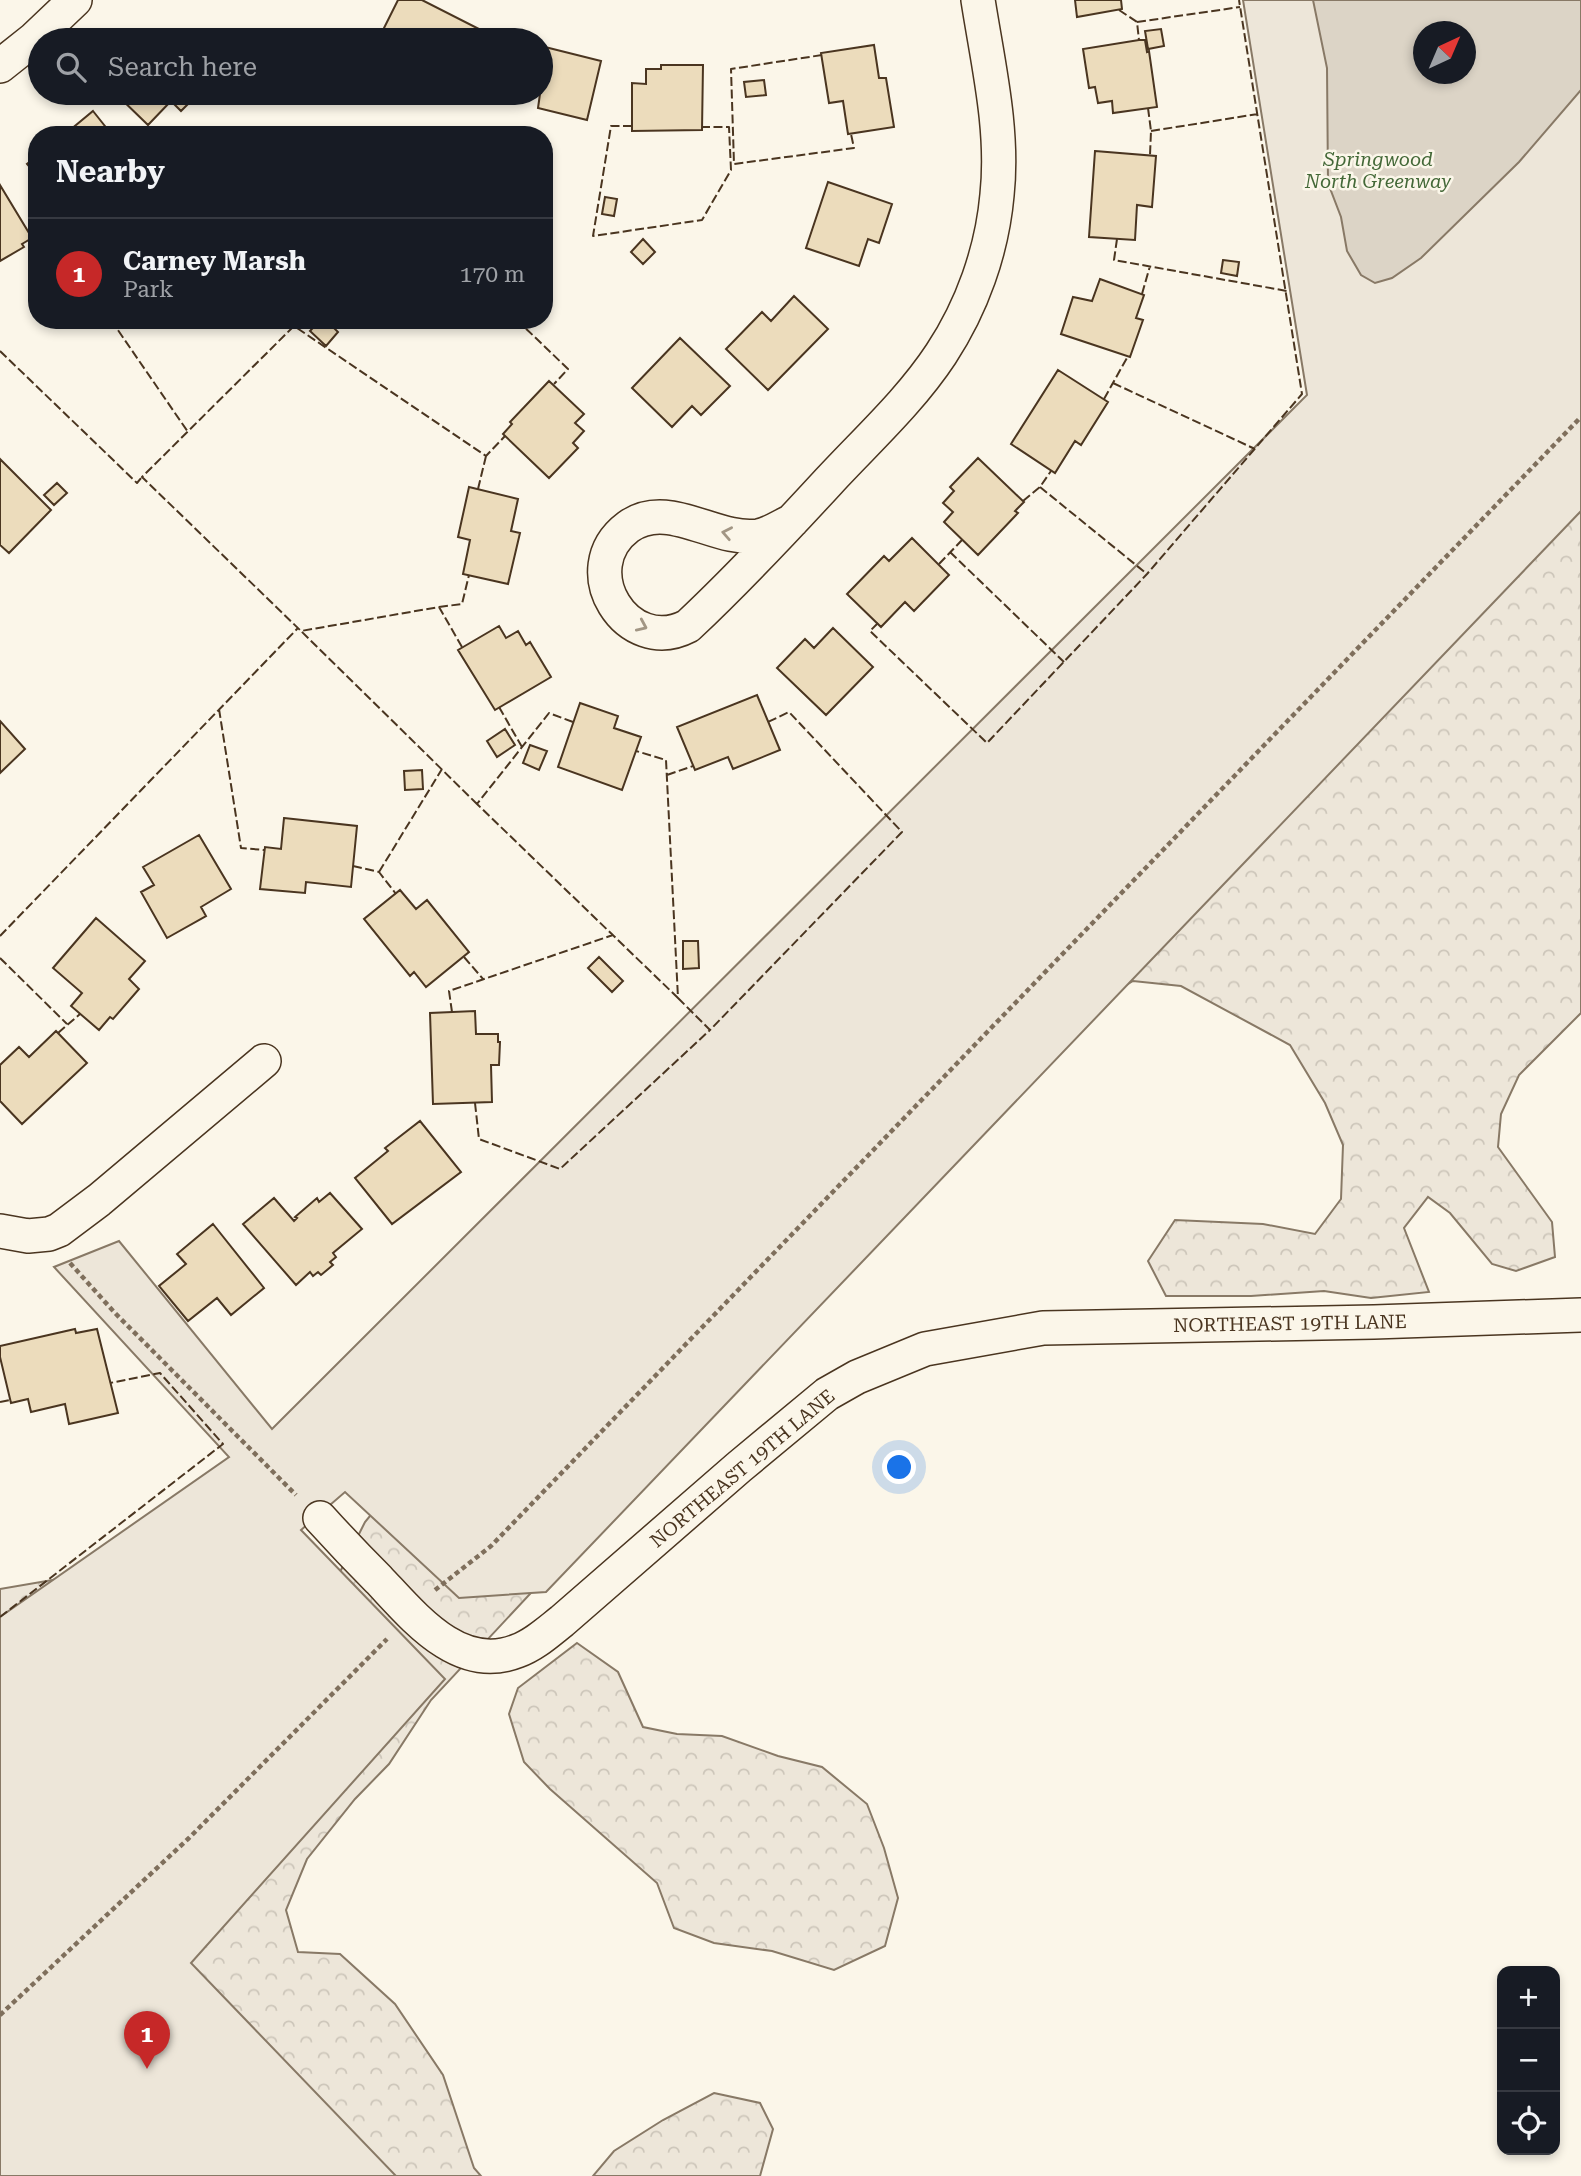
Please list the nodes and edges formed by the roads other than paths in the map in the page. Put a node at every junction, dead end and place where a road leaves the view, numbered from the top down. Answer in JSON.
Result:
{"nodes":[{"id":1,"x":75,"y":0,"type":"edge"},
{"id":2,"x":978,"y":0,"type":"edge"},
{"id":3,"x":46,"y":28,"type":"edge"},
{"id":4,"x":28,"y":44,"type":"edge"},
{"id":5,"x":0,"y":66,"type":"edge"},
{"id":6,"x":792,"y":521,"type":"junction"},
{"id":7,"x":264,"y":1061,"type":"dead end"},
{"id":8,"x":0,"y":1231,"type":"edge"},
{"id":9,"x":1581,"y":1315,"type":"edge"},
{"id":10,"x":320,"y":1518,"type":"road end"}],
"edges":[{"from":1,"to":3,"type":"street"},
{"from":2,"to":6,"type":"street"},
{"from":4,"to":5,"type":"street"},
{"from":6,"to":6,"type":"street","one_way":true},
{"from":7,"to":8,"type":"street"},
{"from":9,"to":10,"type":"street","name":"NORTHEAST 19TH LANE"}]}
